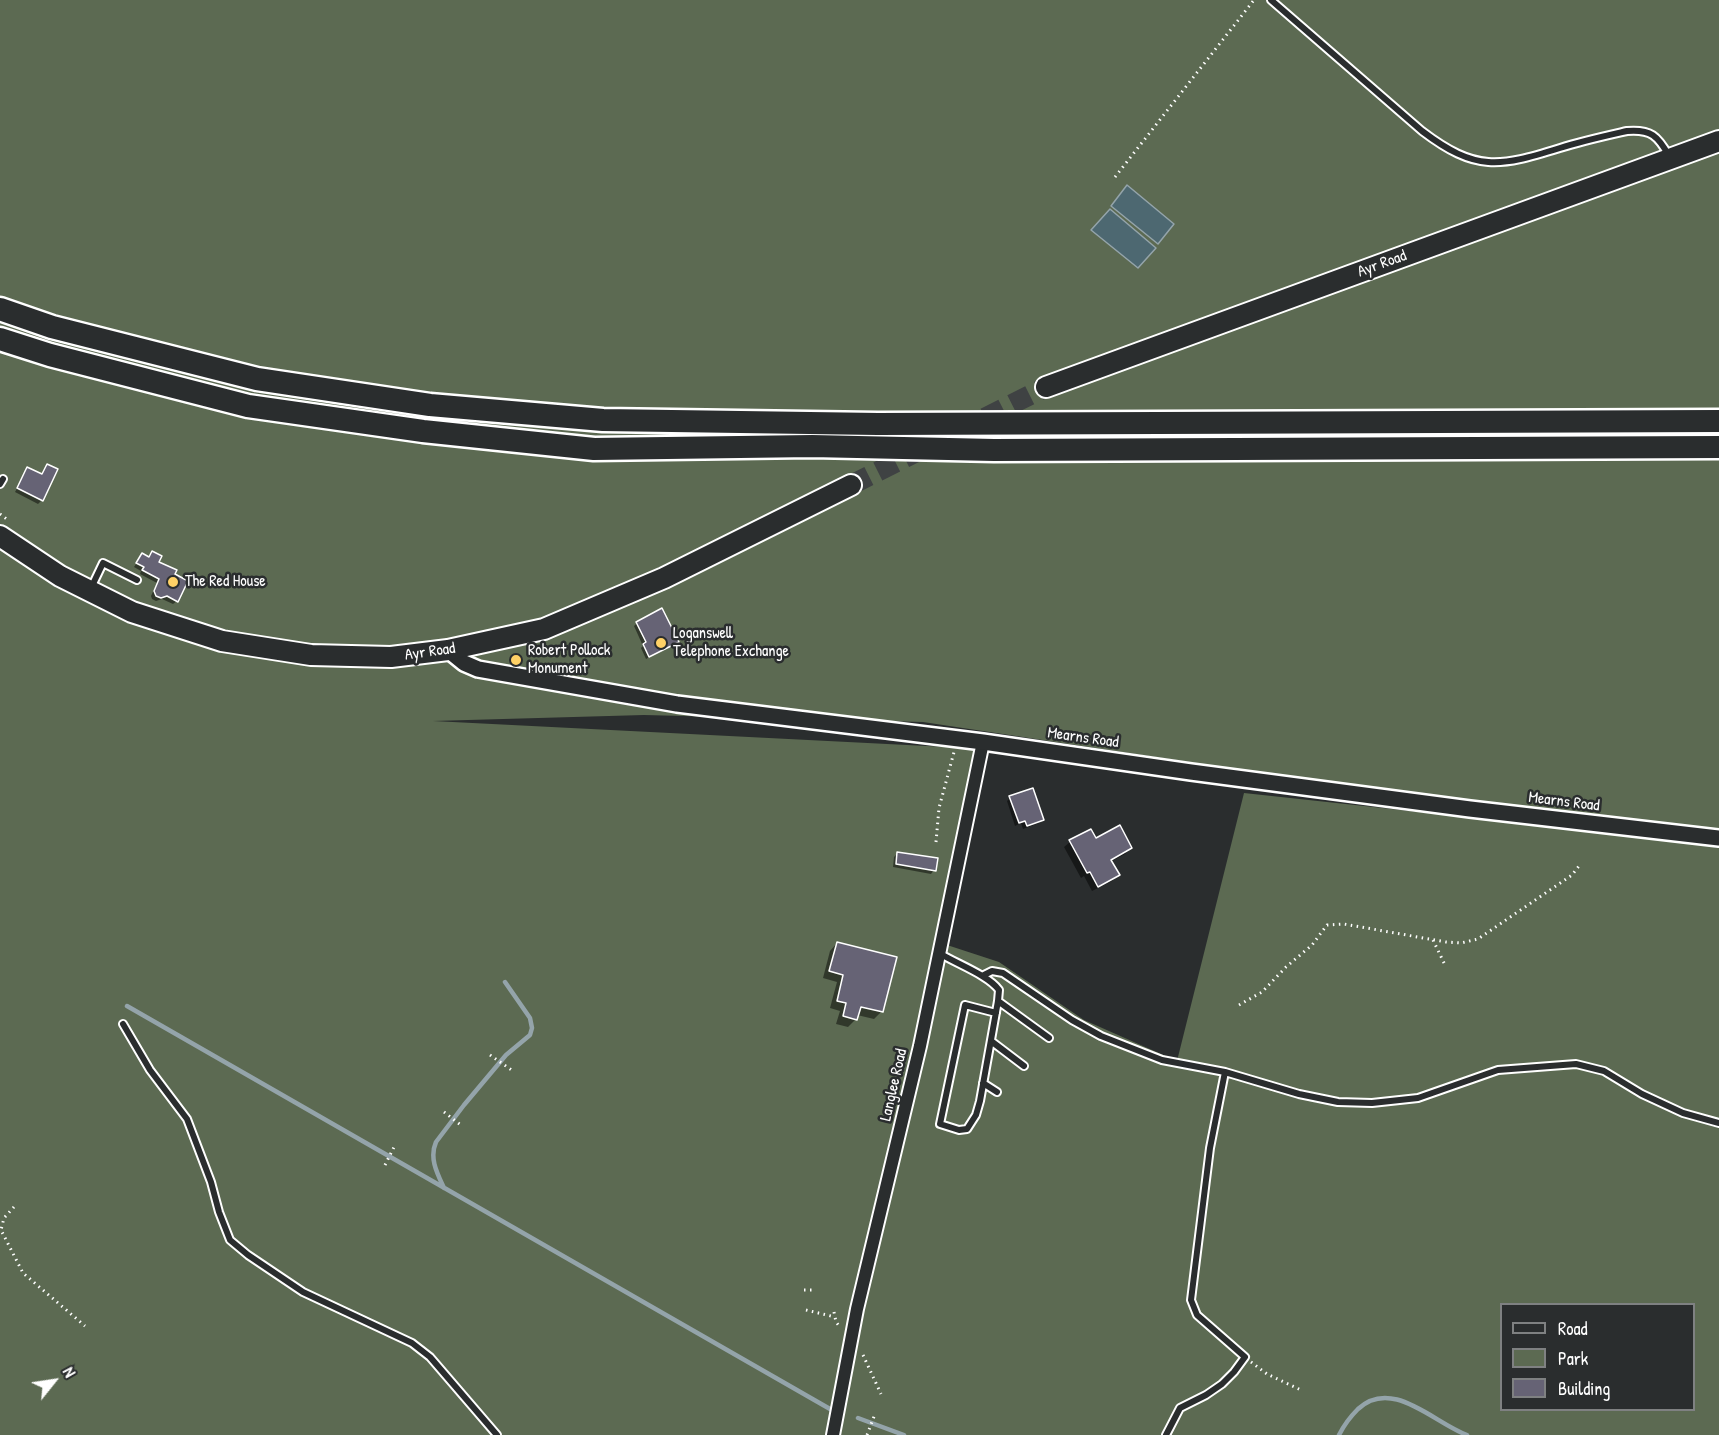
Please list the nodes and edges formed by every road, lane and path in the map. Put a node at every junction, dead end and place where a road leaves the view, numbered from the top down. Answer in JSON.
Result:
{"nodes":[{"id":1,"x":1254,"y":0,"type":"edge"},
{"id":2,"x":1270,"y":0,"type":"edge"},
{"id":3,"x":1719,"y":141,"type":"edge"},
{"id":4,"x":1671,"y":159,"type":"junction"},
{"id":5,"x":1115,"y":177,"type":"dead end"},
{"id":6,"x":0,"y":309,"type":"edge"},
{"id":7,"x":0,"y":339,"type":"edge"},
{"id":8,"x":1046,"y":387,"type":"tunnel mouth"},
{"id":9,"x":1719,"y":421,"type":"edge"},
{"id":10,"x":1719,"y":447,"type":"edge"},
{"id":11,"x":851,"y":485,"type":"tunnel mouth"},
{"id":12,"x":0,"y":514,"type":"edge"},
{"id":13,"x":5,"y":529,"type":"edge"},
{"id":14,"x":137,"y":580,"type":"dead end"},
{"id":15,"x":90,"y":592,"type":"junction"},
{"id":16,"x":448,"y":650,"type":"junction"},
{"id":17,"x":957,"y":739,"type":"junction"},
{"id":18,"x":984,"y":742,"type":"junction"},
{"id":19,"x":1719,"y":838,"type":"edge"},
{"id":20,"x":936,"y":842,"type":"dead end"},
{"id":21,"x":1580,"y":866,"type":"dead end"},
{"id":22,"x":1432,"y":940,"type":"junction"},
{"id":23,"x":939,"y":953,"type":"junction"},
{"id":24,"x":1446,"y":967,"type":"dead end"},
{"id":25,"x":982,"y":976,"type":"junction"},
{"id":26,"x":998,"y":1001,"type":"junction"},
{"id":27,"x":1239,"y":1005,"type":"dead end"},
{"id":28,"x":996,"y":1013,"type":"junction"},
{"id":29,"x":123,"y":1024,"type":"dead end"},
{"id":30,"x":1050,"y":1038,"type":"dead end"},
{"id":31,"x":991,"y":1041,"type":"junction"},
{"id":32,"x":491,"y":1055,"type":"dead end"},
{"id":33,"x":1024,"y":1066,"type":"dead end"},
{"id":34,"x":513,"y":1071,"type":"dead end"},
{"id":35,"x":1225,"y":1072,"type":"junction"},
{"id":36,"x":983,"y":1083,"type":"junction"},
{"id":37,"x":997,"y":1092,"type":"dead end"},
{"id":38,"x":444,"y":1113,"type":"dead end"},
{"id":39,"x":1719,"y":1123,"type":"edge"},
{"id":40,"x":462,"y":1126,"type":"dead end"},
{"id":41,"x":394,"y":1147,"type":"dead end"},
{"id":42,"x":385,"y":1165,"type":"dead end"},
{"id":43,"x":14,"y":1207,"type":"dead end"},
{"id":44,"x":804,"y":1290,"type":"dead end"},
{"id":45,"x":814,"y":1290,"type":"dead end"},
{"id":46,"x":806,"y":1310,"type":"dead end"},
{"id":47,"x":835,"y":1317,"type":"dead end"},
{"id":48,"x":85,"y":1326,"type":"dead end"},
{"id":49,"x":852,"y":1336,"type":"junction"},
{"id":50,"x":1245,"y":1357,"type":"junction"},
{"id":51,"x":1303,"y":1391,"type":"dead end"},
{"id":52,"x":881,"y":1394,"type":"dead end"},
{"id":53,"x":875,"y":1414,"type":"dead end"},
{"id":54,"x":867,"y":1434,"type":"edge"},
{"id":55,"x":497,"y":1435,"type":"edge"},
{"id":56,"x":833,"y":1435,"type":"edge"},
{"id":57,"x":1166,"y":1435,"type":"edge"}],
"edges":[{"from":1,"to":5,"type":"path"},
{"from":2,"to":4,"type":"lane"},
{"from":3,"to":4,"type":"main road","name":"Ayr Road"},
{"from":4,"to":8,"type":"main road","name":"Ayr Road"},
{"from":6,"to":9,"type":"highway"},
{"from":7,"to":10,"type":"highway"},
{"from":11,"to":16,"type":"main road","name":"Ayr Road"},
{"from":12,"to":13,"type":"path"},
{"from":13,"to":15,"type":"main road","name":"Ayr Road"},
{"from":14,"to":15,"type":"lane"},
{"from":15,"to":16,"type":"main road","name":"Ayr Road"},
{"from":16,"to":17,"type":"street","name":"Mearns Road"},
{"from":17,"to":18,"type":"street","name":"Mearns Road"},
{"from":17,"to":20,"type":"path"},
{"from":18,"to":19,"type":"street","name":"Mearns Road"},
{"from":18,"to":23,"type":"street","name":"Langlee Road"},
{"from":21,"to":22,"type":"path"},
{"from":22,"to":24,"type":"path"},
{"from":22,"to":27,"type":"path"},
{"from":23,"to":25,"type":"lane"},
{"from":23,"to":49,"type":"street","name":"Langlee Road"},
{"from":25,"to":26,"type":"lane"},
{"from":25,"to":35,"type":"lane"},
{"from":26,"to":28,"type":"lane"},
{"from":26,"to":30,"type":"lane"},
{"from":28,"to":31,"type":"lane"},
{"from":28,"to":36,"type":"lane"},
{"from":29,"to":55,"type":"lane"},
{"from":31,"to":33,"type":"lane"},
{"from":31,"to":36,"type":"lane"},
{"from":32,"to":34,"type":"path"},
{"from":35,"to":39,"type":"lane"},
{"from":35,"to":50,"type":"lane"},
{"from":36,"to":37,"type":"lane"},
{"from":38,"to":40,"type":"path"},
{"from":41,"to":42,"type":"path"},
{"from":43,"to":48,"type":"path"},
{"from":44,"to":45,"type":"path"},
{"from":46,"to":47,"type":"path"},
{"from":49,"to":52,"type":"path"},
{"from":49,"to":56,"type":"street","name":"Langlee Road"},
{"from":50,"to":51,"type":"path"},
{"from":50,"to":57,"type":"lane"},
{"from":53,"to":54,"type":"path"}]}
